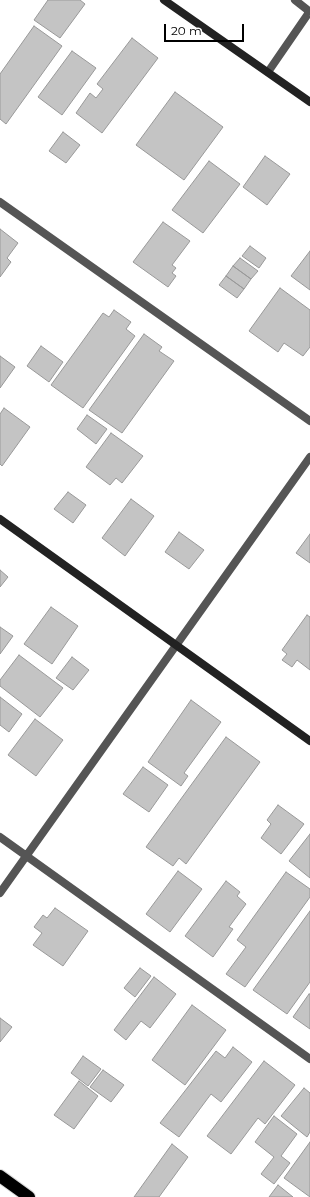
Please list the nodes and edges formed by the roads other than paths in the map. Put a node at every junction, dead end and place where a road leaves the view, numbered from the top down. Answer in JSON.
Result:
{"nodes":[{"id":1,"x":164,"y":0,"type":"edge"},
{"id":2,"x":294,"y":0,"type":"edge"},
{"id":3,"x":310,"y":11,"type":"edge"},
{"id":4,"x":268,"y":72,"type":"junction"},
{"id":5,"x":310,"y":102,"type":"edge"},
{"id":6,"x":0,"y":202,"type":"edge"},
{"id":7,"x":310,"y":421,"type":"edge"},
{"id":8,"x":310,"y":457,"type":"edge"},
{"id":9,"x":0,"y":519,"type":"edge"},
{"id":10,"x":176,"y":645,"type":"junction"},
{"id":11,"x":310,"y":741,"type":"edge"},
{"id":12,"x":0,"y":837,"type":"edge"},
{"id":13,"x":26,"y":856,"type":"junction"},
{"id":14,"x":0,"y":893,"type":"edge"},
{"id":15,"x":310,"y":1060,"type":"edge"},
{"id":16,"x":0,"y":1176,"type":"edge"},
{"id":17,"x":29,"y":1197,"type":"edge"}],
"edges":[{"from":1,"to":4,"type":"street"},
{"from":2,"to":3,"type":"street"},
{"from":3,"to":4,"type":"street"},
{"from":4,"to":5,"type":"street"},
{"from":6,"to":7,"type":"street"},
{"from":8,"to":10,"type":"street"},
{"from":9,"to":10,"type":"street"},
{"from":10,"to":11,"type":"street"},
{"from":10,"to":13,"type":"street"},
{"from":12,"to":13,"type":"street"},
{"from":13,"to":14,"type":"street"},
{"from":13,"to":15,"type":"street"},
{"from":16,"to":17,"type":"highway"}]}
